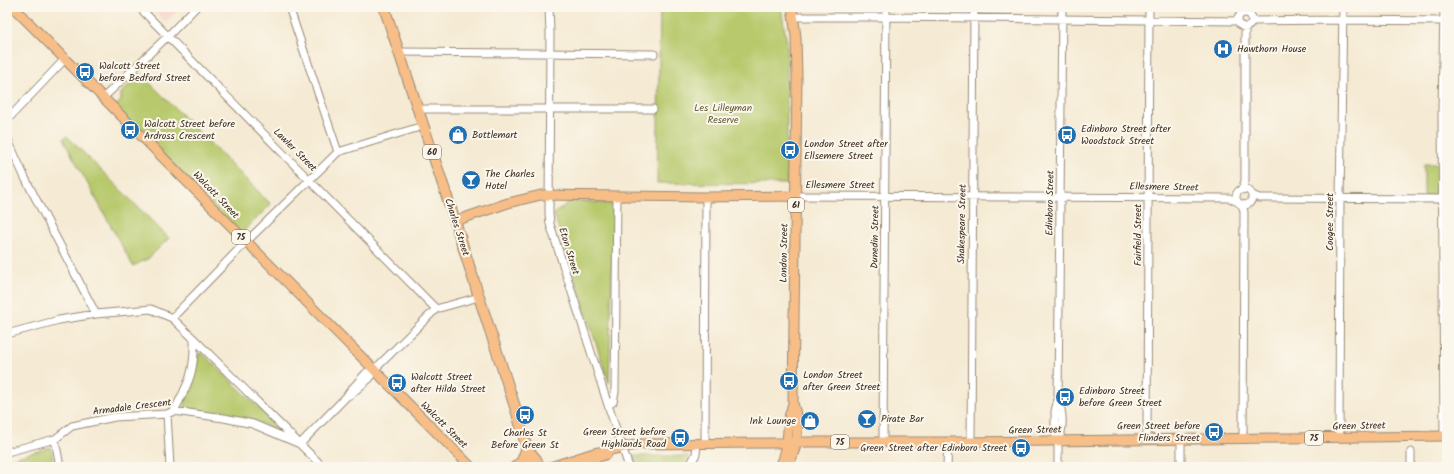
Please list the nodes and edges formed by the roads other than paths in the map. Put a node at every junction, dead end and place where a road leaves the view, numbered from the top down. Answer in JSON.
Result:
{"nodes":[{"id":1,"x":13,"y":7,"type":"edge"},
{"id":2,"x":139,"y":7,"type":"edge"},
{"id":3,"x":196,"y":7,"type":"edge"},
{"id":4,"x":289,"y":7,"type":"edge"},
{"id":5,"x":384,"y":7,"type":"edge"},
{"id":6,"x":549,"y":7,"type":"edge"},
{"id":7,"x":792,"y":7,"type":"edge"},
{"id":8,"x":886,"y":7,"type":"edge"},
{"id":9,"x":974,"y":7,"type":"edge"},
{"id":10,"x":1062,"y":7,"type":"edge"},
{"id":11,"x":1149,"y":7,"type":"edge"},
{"id":12,"x":1343,"y":7,"type":"edge"},
{"id":13,"x":1444,"y":7,"type":"edge"},
{"id":14,"x":1245,"y":10,"type":"edge"},
{"id":15,"x":794,"y":17,"type":"junction"},
{"id":16,"x":886,"y":17,"type":"junction"},
{"id":17,"x":973,"y":18,"type":"junction"},
{"id":18,"x":1062,"y":19,"type":"junction"},
{"id":19,"x":1149,"y":20,"type":"junction"},
{"id":20,"x":1343,"y":20,"type":"junction"},
{"id":21,"x":1238,"y":21,"type":"junction"},
{"id":22,"x":1252,"y":21,"type":"junction"},
{"id":23,"x":1444,"y":21,"type":"junction"},
{"id":24,"x":1246,"y":28,"type":"junction"},
{"id":25,"x":168,"y":36,"type":"junction"},
{"id":26,"x":399,"y":52,"type":"junction"},
{"id":27,"x":550,"y":53,"type":"junction"},
{"id":28,"x":654,"y":54,"type":"dead end"},
{"id":29,"x":65,"y":59,"type":"junction"},
{"id":30,"x":103,"y":98,"type":"junction"},
{"id":31,"x":653,"y":109,"type":"dead end"},
{"id":32,"x":418,"y":110,"type":"junction"},
{"id":33,"x":550,"y":110,"type":"junction"},
{"id":34,"x":1445,"y":110,"type":"edge"},
{"id":35,"x":7,"y":120,"type":"edge"},
{"id":36,"x":424,"y":126,"type":"junction"},
{"id":37,"x":7,"y":138,"type":"edge"},
{"id":38,"x":338,"y":152,"type":"junction"},
{"id":39,"x":310,"y":180,"type":"junction"},
{"id":40,"x":550,"y":195,"type":"junction"},
{"id":41,"x":617,"y":196,"type":"junction"},
{"id":42,"x":796,"y":196,"type":"junction"},
{"id":43,"x":885,"y":196,"type":"junction"},
{"id":44,"x":972,"y":196,"type":"junction"},
{"id":45,"x":706,"y":197,"type":"junction"},
{"id":46,"x":1060,"y":197,"type":"junction"},
{"id":47,"x":1245,"y":197,"type":"junction"},
{"id":48,"x":1148,"y":198,"type":"junction"},
{"id":49,"x":1340,"y":199,"type":"junction"},
{"id":50,"x":1445,"y":199,"type":"edge"},
{"id":51,"x":456,"y":220,"type":"junction"},
{"id":52,"x":246,"y":242,"type":"junction"},
{"id":53,"x":1445,"y":288,"type":"edge"},
{"id":54,"x":479,"y":297,"type":"junction"},
{"id":55,"x":436,"y":309,"type":"junction"},
{"id":56,"x":96,"y":314,"type":"junction"},
{"id":57,"x":172,"y":318,"type":"junction"},
{"id":58,"x":7,"y":334,"type":"edge"},
{"id":59,"x":194,"y":339,"type":"junction"},
{"id":60,"x":373,"y":369,"type":"junction"},
{"id":61,"x":1445,"y":381,"type":"edge"},
{"id":62,"x":608,"y":405,"type":"junction"},
{"id":63,"x":170,"y":412,"type":"junction"},
{"id":64,"x":1446,"y":436,"type":"edge"},
{"id":65,"x":1339,"y":437,"type":"junction"},
{"id":66,"x":1243,"y":438,"type":"junction"},
{"id":67,"x":55,"y":439,"type":"junction"},
{"id":68,"x":1147,"y":439,"type":"junction"},
{"id":69,"x":1181,"y":439,"type":"junction"},
{"id":70,"x":1058,"y":441,"type":"junction"},
{"id":71,"x":793,"y":442,"type":"junction"},
{"id":72,"x":948,"y":442,"type":"junction"},
{"id":73,"x":971,"y":442,"type":"junction"},
{"id":74,"x":882,"y":443,"type":"junction"},
{"id":75,"x":300,"y":444,"type":"junction"},
{"id":76,"x":701,"y":444,"type":"junction"},
{"id":77,"x":623,"y":447,"type":"junction"},
{"id":78,"x":527,"y":449,"type":"junction"},
{"id":79,"x":7,"y":452,"type":"edge"},
{"id":80,"x":1411,"y":452,"type":"dead end"},
{"id":81,"x":60,"y":467,"type":"edge"},
{"id":82,"x":170,"y":467,"type":"edge"},
{"id":83,"x":323,"y":467,"type":"edge"},
{"id":84,"x":471,"y":467,"type":"edge"},
{"id":85,"x":515,"y":467,"type":"edge"},
{"id":86,"x":528,"y":467,"type":"edge"},
{"id":87,"x":539,"y":467,"type":"edge"},
{"id":88,"x":550,"y":467,"type":"edge"},
{"id":89,"x":571,"y":467,"type":"edge"},
{"id":90,"x":629,"y":467,"type":"edge"},
{"id":91,"x":688,"y":467,"type":"edge"},
{"id":92,"x":780,"y":467,"type":"edge"},
{"id":93,"x":787,"y":467,"type":"edge"},
{"id":94,"x":947,"y":467,"type":"edge"},
{"id":95,"x":1058,"y":467,"type":"edge"},
{"id":96,"x":1181,"y":467,"type":"edge"},
{"id":97,"x":1411,"y":467,"type":"edge"}],
"edges":[{"from":1,"to":29,"type":"main road","name":"Walcott Street","number":"75"},
{"from":2,"to":25,"type":"street","name":"Lawler Street"},
{"from":3,"to":25,"type":"street"},
{"from":4,"to":38,"type":"street"},
{"from":5,"to":26,"type":"highway","name":"Charles Street","number":"60"},
{"from":6,"to":27,"type":"street","name":"Eton Street"},
{"from":7,"to":15,"type":"main road","name":"London Street","number":"61"},
{"from":8,"to":16,"type":"street","name":"Dunedin Street"},
{"from":9,"to":17,"type":"street","name":"Shakespeare Street"},
{"from":10,"to":18,"type":"street","name":"Edinboro Street"},
{"from":11,"to":19,"type":"street","name":"Fairfield Street"},
{"from":12,"to":20,"type":"street","name":"Coogee Street"},
{"from":13,"to":23,"type":"street"},
{"from":14,"to":21,"type":"street"},
{"from":14,"to":22,"type":"street"},
{"from":15,"to":16,"type":"street"},
{"from":15,"to":42,"type":"main road","name":"London Street","number":"61"},
{"from":16,"to":17,"type":"street"},
{"from":16,"to":43,"type":"street","name":"Dunedin Street"},
{"from":17,"to":18,"type":"street"},
{"from":17,"to":44,"type":"street","name":"Shakespeare Street"},
{"from":18,"to":19,"type":"street"},
{"from":18,"to":46,"type":"street","name":"Edinboro Street"},
{"from":19,"to":21,"type":"street"},
{"from":19,"to":48,"type":"street","name":"Fairfield Street"},
{"from":20,"to":22,"type":"street"},
{"from":20,"to":23,"type":"street"},
{"from":20,"to":49,"type":"street","name":"Coogee Street"},
{"from":21,"to":24,"type":"street"},
{"from":22,"to":24,"type":"street"},
{"from":23,"to":34,"type":"street"},
{"from":24,"to":47,"type":"street"},
{"from":25,"to":30,"type":"street"},
{"from":25,"to":39,"type":"street","name":"Lawler Street"},
{"from":26,"to":27,"type":"street"},
{"from":26,"to":32,"type":"highway","name":"Charles Street","number":"60"},
{"from":27,"to":28,"type":"street"},
{"from":27,"to":33,"type":"street","name":"Eton Street"},
{"from":29,"to":30,"type":"main road","name":"Walcott Street","number":"75"},
{"from":29,"to":35,"type":"street"},
{"from":30,"to":52,"type":"main road","name":"Walcott Street","number":"75"},
{"from":31,"to":33,"type":"street"},
{"from":32,"to":33,"type":"street"},
{"from":32,"to":36,"type":"highway","name":"Charles Street","number":"60"},
{"from":33,"to":40,"type":"street","name":"Eton Street"},
{"from":34,"to":50,"type":"street"},
{"from":36,"to":38,"type":"street"},
{"from":36,"to":51,"type":"highway","name":"Charles Street","number":"60"},
{"from":37,"to":56,"type":"street"},
{"from":38,"to":39,"type":"street"},
{"from":39,"to":52,"type":"street"},
{"from":39,"to":55,"type":"street","name":"Lawler Street"},
{"from":40,"to":41,"type":"main road","name":"Ellesmere Street"},
{"from":40,"to":51,"type":"main road","name":"Ellesmere Street"},
{"from":40,"to":62,"type":"street","name":"Eton Street"},
{"from":41,"to":45,"type":"main road","name":"Ellesmere Street"},
{"from":41,"to":62,"type":"street"},
{"from":42,"to":43,"type":"street","name":"Ellesmere Street"},
{"from":42,"to":45,"type":"main road","name":"Ellesmere Street"},
{"from":42,"to":71,"type":"main road","name":"London Street","number":"61"},
{"from":43,"to":44,"type":"street","name":"Ellesmere Street"},
{"from":43,"to":74,"type":"street","name":"Dunedin Street"},
{"from":44,"to":46,"type":"street","name":"Ellesmere Street"},
{"from":44,"to":73,"type":"street","name":"Shakespeare Street"},
{"from":45,"to":76,"type":"street"},
{"from":46,"to":48,"type":"street","name":"Ellesmere Street"},
{"from":46,"to":70,"type":"street","name":"Edinboro Street"},
{"from":47,"to":48,"type":"street","name":"Ellesmere Street"},
{"from":47,"to":49,"type":"street"},
{"from":47,"to":66,"type":"street"},
{"from":48,"to":68,"type":"street","name":"Fairfield Street"},
{"from":49,"to":50,"type":"street"},
{"from":49,"to":65,"type":"street","name":"Coogee Street"},
{"from":50,"to":53,"type":"street"},
{"from":51,"to":54,"type":"highway","name":"Charles Street","number":"60"},
{"from":52,"to":57,"type":"street"},
{"from":52,"to":60,"type":"main road","name":"Walcott Street","number":"75"},
{"from":53,"to":61,"type":"street"},
{"from":54,"to":55,"type":"street"},
{"from":54,"to":78,"type":"highway","name":"Charles Street","number":"60"},
{"from":55,"to":60,"type":"street"},
{"from":56,"to":57,"type":"street"},
{"from":56,"to":58,"type":"street"},
{"from":57,"to":59,"type":"street"},
{"from":59,"to":63,"type":"street"},
{"from":59,"to":75,"type":"street"},
{"from":60,"to":75,"type":"street"},
{"from":60,"to":84,"type":"main road","name":"Walcott Street","number":"75"},
{"from":61,"to":64,"type":"street"},
{"from":62,"to":77,"type":"street","name":"Eton Street"},
{"from":63,"to":67,"type":"street","name":"Armadale Crescent"},
{"from":63,"to":75,"type":"street","name":"Armadale Crescent"},
{"from":63,"to":82,"type":"street"},
{"from":64,"to":65,"type":"main road","name":"Green Street","number":"75"},
{"from":65,"to":66,"type":"main road","name":"Green Street","number":"75"},
{"from":66,"to":69,"type":"main road","name":"Green Street","number":"75"},
{"from":67,"to":79,"type":"street","name":"Armadale Crescent"},
{"from":67,"to":81,"type":"street"},
{"from":68,"to":69,"type":"main road","name":"Green Street","number":"75"},
{"from":68,"to":70,"type":"main road","name":"Green Street","number":"75"},
{"from":69,"to":96,"type":"street"},
{"from":70,"to":73,"type":"main road","name":"Green Street","number":"75"},
{"from":70,"to":95,"type":"street","name":"Edinboro Street"},
{"from":71,"to":74,"type":"main road","name":"Green Street","number":"75"},
{"from":71,"to":76,"type":"main road","name":"Green Street","number":"75"},
{"from":71,"to":92,"type":"main road","name":"London Street","number":"61"},
{"from":71,"to":93,"type":"main road","name":"London Street","number":"61"},
{"from":72,"to":73,"type":"main road","name":"Green Street","number":"75"},
{"from":72,"to":74,"type":"main road","name":"Green Street","number":"75"},
{"from":72,"to":94,"type":"street"},
{"from":75,"to":83,"type":"street","name":"Armadale Crescent"},
{"from":76,"to":77,"type":"main road","name":"Green Street","number":"75"},
{"from":76,"to":91,"type":"street"},
{"from":77,"to":88,"type":"main road","name":"Green Street","number":"75"},
{"from":77,"to":89,"type":"main road","name":"Green Street","number":"75"},
{"from":77,"to":90,"type":"street","name":"Eton Street"},
{"from":78,"to":85,"type":"highway"},
{"from":78,"to":86,"type":"highway","name":"Charles Street","number":"60"},
{"from":78,"to":87,"type":"highway","name":"Charles Street","number":"60"},
{"from":80,"to":97,"type":"street"}]}
